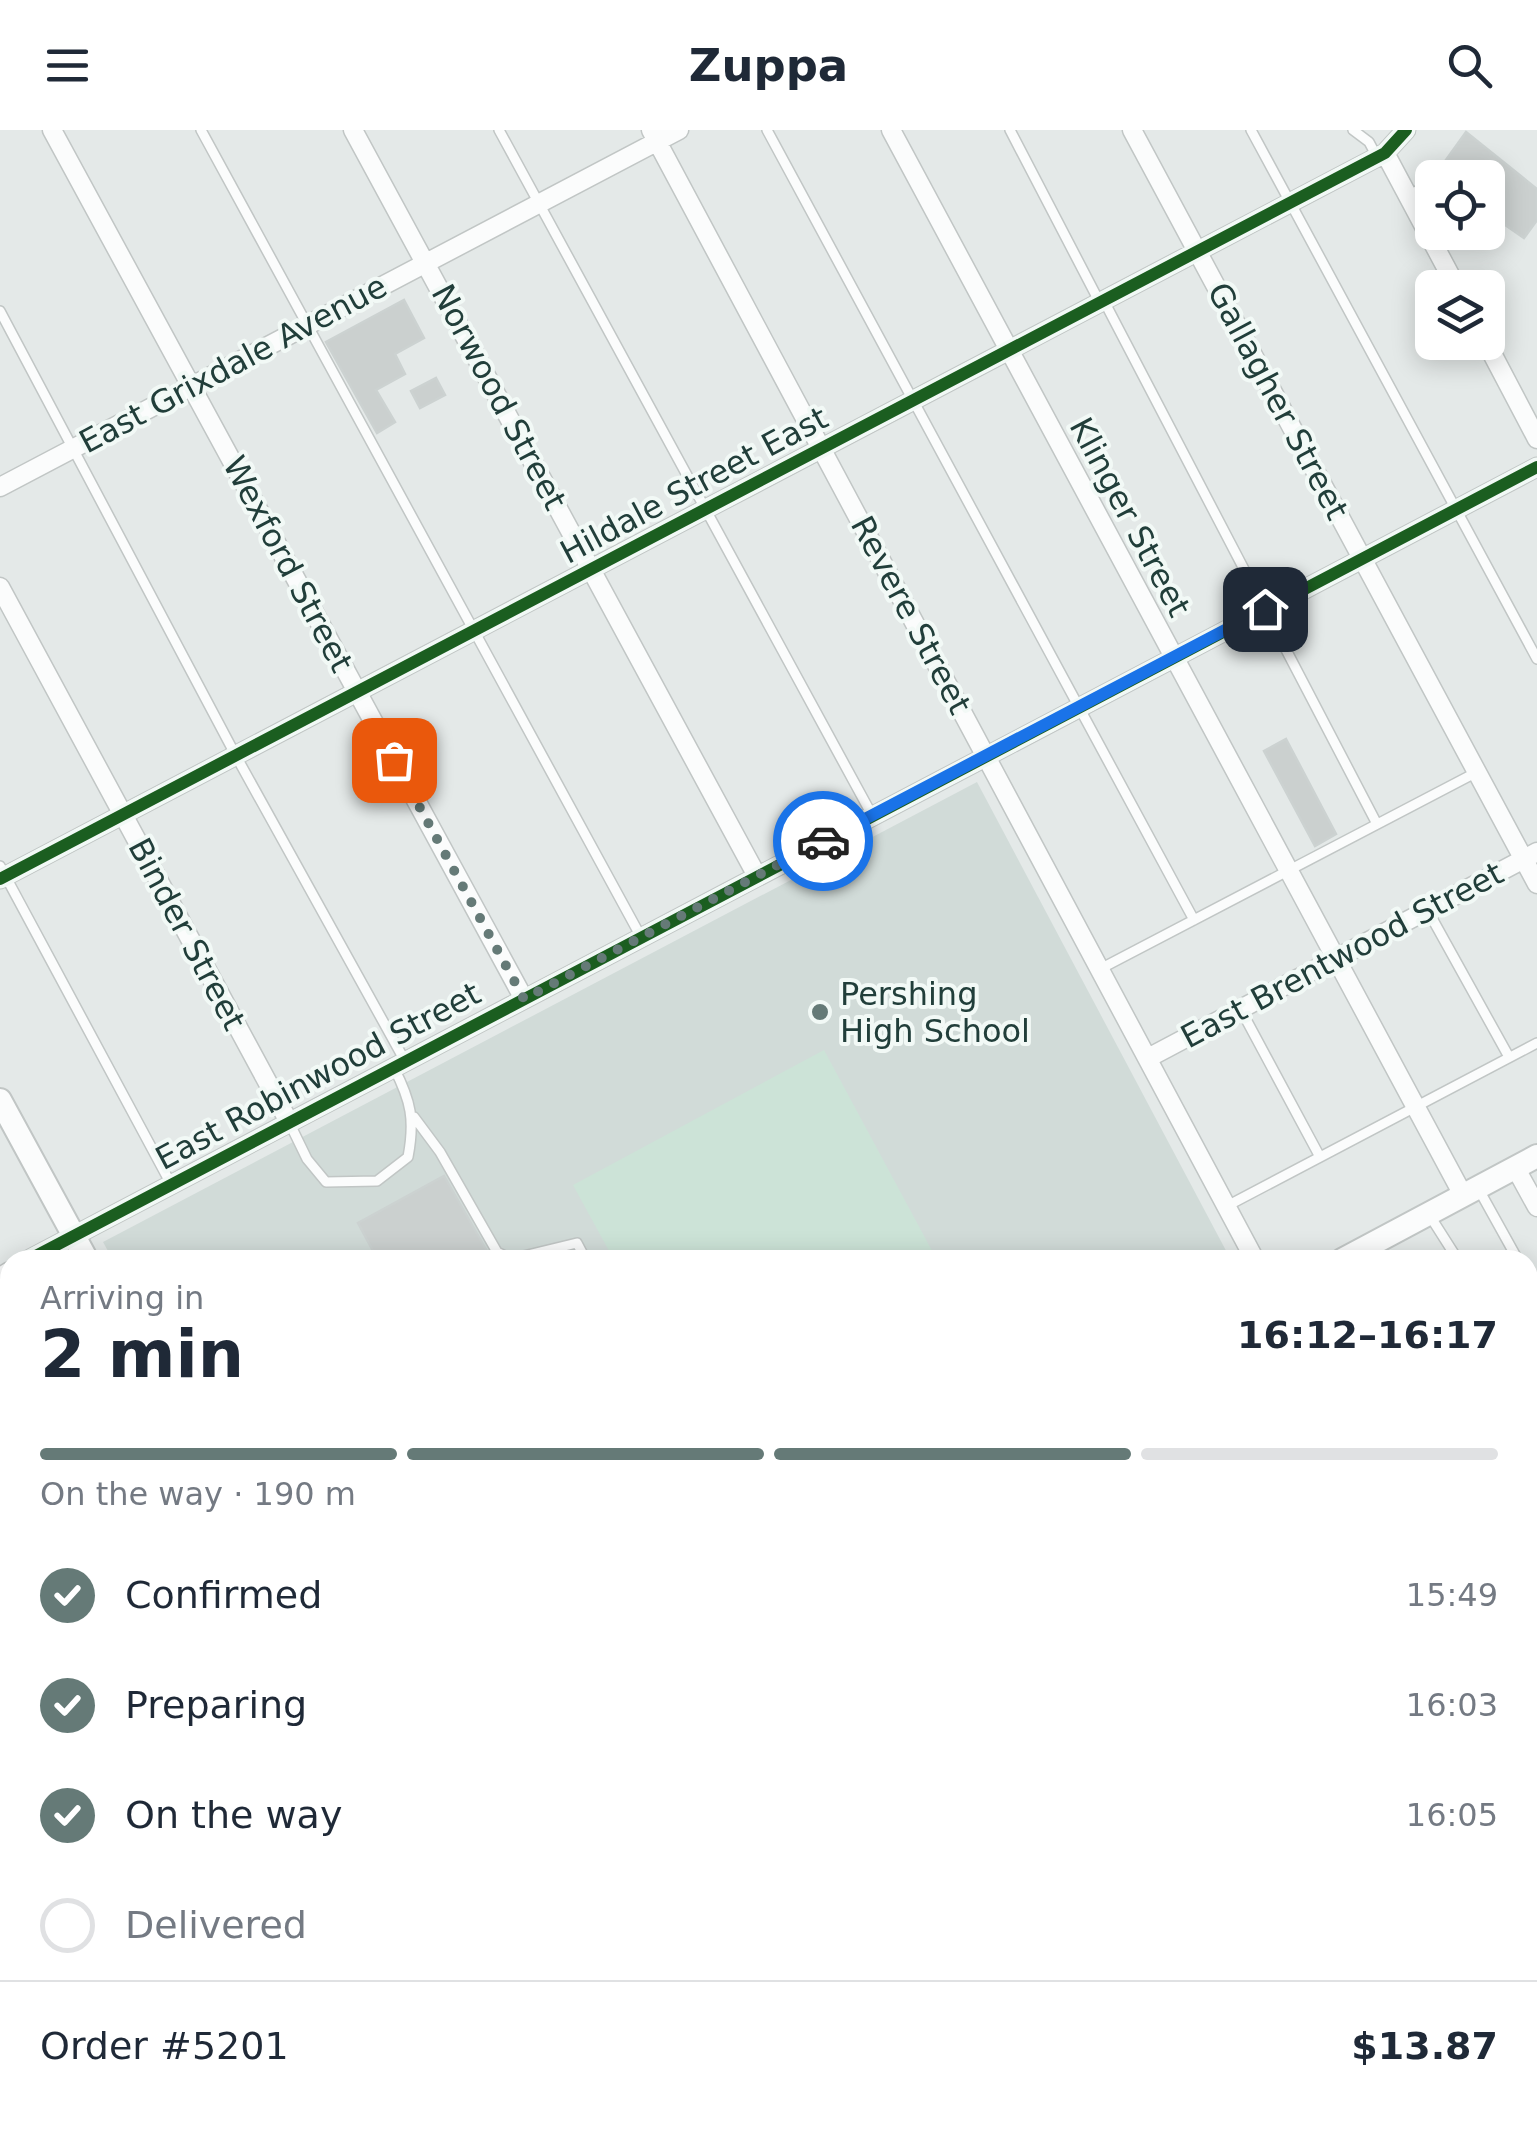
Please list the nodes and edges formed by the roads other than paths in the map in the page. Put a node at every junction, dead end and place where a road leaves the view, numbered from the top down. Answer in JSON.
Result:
{"nodes":[{"id":1,"x":52,"y":130,"type":"edge"},
{"id":2,"x":202,"y":130,"type":"edge"},
{"id":3,"x":353,"y":130,"type":"edge"},
{"id":4,"x":499,"y":130,"type":"edge"},
{"id":5,"x":679,"y":130,"type":"edge"},
{"id":6,"x":767,"y":130,"type":"edge"},
{"id":7,"x":891,"y":130,"type":"edge"},
{"id":8,"x":1010,"y":130,"type":"edge"},
{"id":9,"x":1132,"y":130,"type":"edge"},
{"id":10,"x":1250,"y":130,"type":"edge"},
{"id":11,"x":1353,"y":130,"type":"edge"},
{"id":12,"x":1406,"y":130,"type":"edge"},
{"id":13,"x":654,"y":136,"type":"edge"},
{"id":14,"x":1381,"y":155,"type":"junction"},
{"id":15,"x":538,"y":204,"type":"junction"},
{"id":16,"x":1289,"y":204,"type":"junction"},
{"id":17,"x":1198,"y":252,"type":"junction"},
{"id":18,"x":426,"y":263,"type":"junction"},
{"id":19,"x":1449,"y":270,"type":"edge"},
{"id":20,"x":1102,"y":302,"type":"junction"},
{"id":21,"x":0,"y":311,"type":"edge"},
{"id":22,"x":307,"y":325,"type":"junction"},
{"id":23,"x":1010,"y":350,"type":"junction"},
{"id":24,"x":1495,"y":360,"type":"edge"},
{"id":25,"x":191,"y":386,"type":"junction"},
{"id":26,"x":913,"y":401,"type":"junction"},
{"id":27,"x":1537,"y":439,"type":"edge"},
{"id":28,"x":74,"y":448,"type":"junction"},
{"id":29,"x":822,"y":449,"type":"junction"},
{"id":30,"x":1537,"y":467,"type":"edge"},
{"id":31,"x":0,"y":487,"type":"edge"},
{"id":32,"x":1457,"y":508,"type":"junction"},
{"id":33,"x":706,"y":510,"type":"junction"},
{"id":34,"x":1362,"y":558,"type":"junction"},
{"id":35,"x":592,"y":570,"type":"junction"},
{"id":36,"x":0,"y":587,"type":"edge"},
{"id":37,"x":1265,"y":609,"type":"junction"},
{"id":38,"x":473,"y":632,"type":"junction"},
{"id":39,"x":1174,"y":657,"type":"junction"},
{"id":40,"x":1537,"y":658,"type":"edge"},
{"id":41,"x":357,"y":692,"type":"junction"},
{"id":42,"x":1078,"y":707,"type":"junction"},
{"id":43,"x":236,"y":756,"type":"junction"},
{"id":44,"x":986,"y":756,"type":"junction"},
{"id":45,"x":1477,"y":772,"type":"junction"},
{"id":46,"x":124,"y":815,"type":"junction"},
{"id":47,"x":872,"y":815,"type":"junction"},
{"id":48,"x":1378,"y":824,"type":"junction"},
{"id":49,"x":1530,"y":856,"type":"edge"},
{"id":50,"x":1288,"y":870,"type":"junction"},
{"id":51,"x":2,"y":874,"type":"edge"},
{"id":52,"x":757,"y":876,"type":"junction"},
{"id":53,"x":1537,"y":884,"type":"edge"},
{"id":54,"x":1427,"y":910,"type":"junction"},
{"id":55,"x":1194,"y":920,"type":"junction"},
{"id":56,"x":641,"y":937,"type":"junction"},
{"id":57,"x":1336,"y":959,"type":"junction"},
{"id":58,"x":1100,"y":970,"type":"junction"},
{"id":59,"x":524,"y":999,"type":"junction"},
{"id":60,"x":1240,"y":1010,"type":"junction"},
{"id":61,"x":1537,"y":1042,"type":"edge"},
{"id":62,"x":1148,"y":1058,"type":"junction"},
{"id":63,"x":1509,"y":1058,"type":"junction"},
{"id":64,"x":400,"y":1065,"type":"junction"},
{"id":65,"x":0,"y":1100,"type":"edge"},
{"id":66,"x":1416,"y":1107,"type":"junction"},
{"id":67,"x":414,"y":1117,"type":"junction"},
{"id":68,"x":289,"y":1122,"type":"junction"},
{"id":69,"x":1537,"y":1156,"type":"edge"},
{"id":70,"x":1320,"y":1157,"type":"junction"},
{"id":71,"x":1515,"y":1167,"type":"junction"},
{"id":72,"x":171,"y":1184,"type":"junction"},
{"id":73,"x":1470,"y":1191,"type":"junction"},
{"id":74,"x":1227,"y":1206,"type":"junction"},
{"id":75,"x":1537,"y":1207,"type":"edge"},
{"id":76,"x":1428,"y":1213,"type":"junction"},
{"id":77,"x":73,"y":1235,"type":"junction"},
{"id":78,"x":46,"y":1250,"type":"edge"},
{"id":79,"x":81,"y":1250,"type":"edge"},
{"id":80,"x":495,"y":1250,"type":"edge"},
{"id":81,"x":548,"y":1250,"type":"edge"},
{"id":82,"x":581,"y":1250,"type":"edge"},
{"id":83,"x":1250,"y":1250,"type":"edge"},
{"id":84,"x":1360,"y":1250,"type":"edge"},
{"id":85,"x":1452,"y":1250,"type":"edge"},
{"id":86,"x":1511,"y":1250,"type":"edge"}],
"edges":[{"from":1,"to":25,"type":"street","name":"Wexford Street"},
{"from":2,"to":22,"type":"lane"},
{"from":3,"to":18,"type":"street","name":"Norwood Street"},
{"from":4,"to":15,"type":"lane"},
{"from":5,"to":13,"type":"street","name":"East Grixdale Avenue"},
{"from":6,"to":26,"type":"lane"},
{"from":7,"to":23,"type":"street","name":"Klinger Street"},
{"from":8,"to":20,"type":"lane"},
{"from":9,"to":17,"type":"street","name":"Gallagher Street"},
{"from":10,"to":16,"type":"lane"},
{"from":11,"to":14,"type":"lane"},
{"from":12,"to":14,"type":"street","name":"Hildale Street East"},
{"from":13,"to":15,"type":"street","name":"East Grixdale Avenue"},
{"from":13,"to":29,"type":"street","name":"Revere Street"},
{"from":14,"to":16,"type":"street","name":"Hildale Street East"},
{"from":14,"to":19,"type":"street"},
{"from":15,"to":18,"type":"street","name":"East Grixdale Avenue"},
{"from":15,"to":33,"type":"lane"},
{"from":16,"to":17,"type":"street","name":"Hildale Street East"},
{"from":16,"to":32,"type":"lane"},
{"from":17,"to":20,"type":"street","name":"Hildale Street East"},
{"from":17,"to":34,"type":"street","name":"Gallagher Street"},
{"from":18,"to":22,"type":"street","name":"East Grixdale Avenue"},
{"from":18,"to":35,"type":"street","name":"Norwood Street"},
{"from":20,"to":23,"type":"street","name":"Hildale Street East"},
{"from":20,"to":37,"type":"lane"},
{"from":21,"to":28,"type":"lane"},
{"from":22,"to":25,"type":"street","name":"East Grixdale Avenue"},
{"from":22,"to":38,"type":"lane"},
{"from":23,"to":26,"type":"street","name":"Hildale Street East"},
{"from":23,"to":39,"type":"street","name":"Klinger Street"},
{"from":24,"to":27,"type":"street"},
{"from":25,"to":28,"type":"street","name":"East Grixdale Avenue"},
{"from":25,"to":41,"type":"street","name":"Wexford Street"},
{"from":26,"to":29,"type":"street","name":"Hildale Street East"},
{"from":26,"to":42,"type":"lane"},
{"from":28,"to":31,"type":"street","name":"East Grixdale Avenue"},
{"from":28,"to":43,"type":"lane"},
{"from":29,"to":33,"type":"street","name":"Hildale Street East"},
{"from":29,"to":44,"type":"street","name":"Revere Street"},
{"from":30,"to":32,"type":"street","name":"East Robinwood Street"},
{"from":32,"to":34,"type":"street","name":"East Robinwood Street"},
{"from":32,"to":40,"type":"lane"},
{"from":33,"to":35,"type":"street","name":"Hildale Street East"},
{"from":33,"to":47,"type":"lane"},
{"from":34,"to":37,"type":"street","name":"East Robinwood Street"},
{"from":34,"to":45,"type":"street","name":"Gallagher Street"},
{"from":35,"to":38,"type":"street","name":"Hildale Street East"},
{"from":35,"to":52,"type":"street","name":"Norwood Street"},
{"from":36,"to":46,"type":"street","name":"Binder Street"},
{"from":37,"to":39,"type":"street","name":"East Robinwood Street"},
{"from":37,"to":48,"type":"lane"},
{"from":38,"to":41,"type":"street","name":"Hildale Street East"},
{"from":38,"to":56,"type":"lane"},
{"from":39,"to":42,"type":"street","name":"East Robinwood Street"},
{"from":39,"to":50,"type":"street","name":"Klinger Street"},
{"from":41,"to":43,"type":"street","name":"Hildale Street East"},
{"from":41,"to":59,"type":"street","name":"Wexford Street"},
{"from":42,"to":44,"type":"street","name":"East Robinwood Street"},
{"from":42,"to":55,"type":"lane"},
{"from":43,"to":46,"type":"street","name":"Hildale Street East"},
{"from":43,"to":64,"type":"lane"},
{"from":44,"to":47,"type":"street","name":"East Robinwood Street"},
{"from":44,"to":58,"type":"street","name":"Revere Street"},
{"from":45,"to":48,"type":"lane"},
{"from":45,"to":49,"type":"street","name":"Gallagher Street"},
{"from":46,"to":51,"type":"street","name":"Hildale Street East"},
{"from":46,"to":68,"type":"street","name":"Binder Street"},
{"from":47,"to":52,"type":"street","name":"East Robinwood Street"},
{"from":48,"to":50,"type":"lane"},
{"from":49,"to":53,"type":"street","name":"Gallagher Street"},
{"from":49,"to":54,"type":"street","name":"East Brentwood Street"},
{"from":50,"to":55,"type":"lane"},
{"from":50,"to":57,"type":"street","name":"Klinger Street"},
{"from":51,"to":72,"type":"lane"},
{"from":52,"to":56,"type":"street","name":"East Robinwood Street"},
{"from":54,"to":57,"type":"street","name":"East Brentwood Street"},
{"from":54,"to":63,"type":"lane"},
{"from":55,"to":58,"type":"lane"},
{"from":56,"to":59,"type":"street","name":"East Robinwood Street"},
{"from":57,"to":60,"type":"street","name":"East Brentwood Street"},
{"from":57,"to":66,"type":"street","name":"Klinger Street"},
{"from":58,"to":62,"type":"street","name":"Revere Street"},
{"from":59,"to":64,"type":"street","name":"East Robinwood Street"},
{"from":60,"to":62,"type":"street","name":"East Brentwood Street"},
{"from":60,"to":70,"type":"lane"},
{"from":61,"to":63,"type":"lane"},
{"from":62,"to":74,"type":"street","name":"Revere Street"},
{"from":63,"to":66,"type":"lane"},
{"from":64,"to":67,"type":"lane"},
{"from":64,"to":68,"type":"street","name":"East Robinwood Street"},
{"from":65,"to":77,"type":"street"},
{"from":66,"to":70,"type":"lane"},
{"from":66,"to":73,"type":"street","name":"Klinger Street"},
{"from":67,"to":68,"type":"lane"},
{"from":67,"to":80,"type":"lane"},
{"from":68,"to":72,"type":"street","name":"East Robinwood Street"},
{"from":69,"to":71,"type":"street"},
{"from":70,"to":74,"type":"lane"},
{"from":71,"to":73,"type":"street"},
{"from":71,"to":75,"type":"street"},
{"from":72,"to":77,"type":"street","name":"East Robinwood Street"},
{"from":73,"to":76,"type":"street"},
{"from":73,"to":86,"type":"lane"},
{"from":74,"to":83,"type":"street","name":"Revere Street"},
{"from":76,"to":84,"type":"street"},
{"from":76,"to":85,"type":"lane"},
{"from":77,"to":78,"type":"street","name":"East Robinwood Street"},
{"from":77,"to":79,"type":"street"},
{"from":81,"to":82,"type":"lane"}]}
